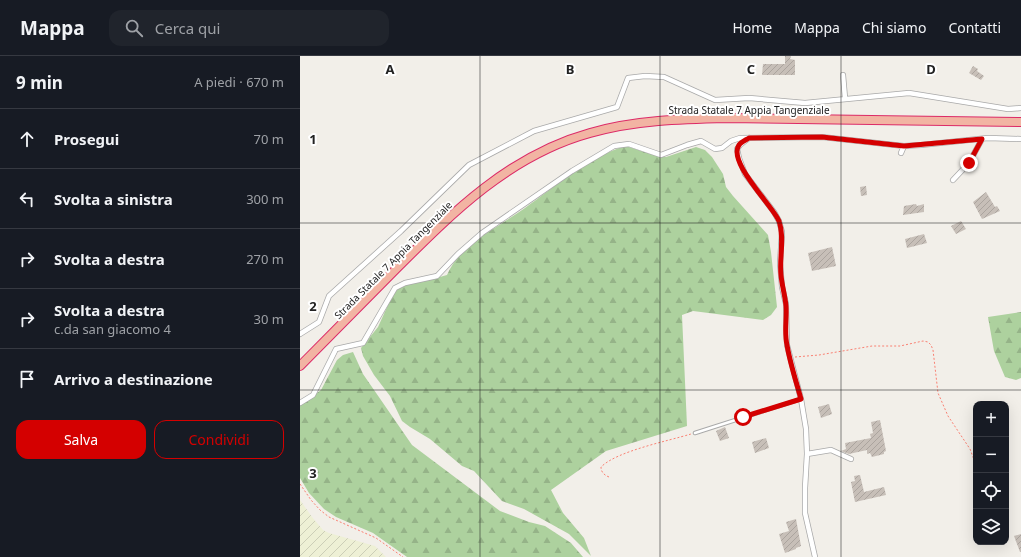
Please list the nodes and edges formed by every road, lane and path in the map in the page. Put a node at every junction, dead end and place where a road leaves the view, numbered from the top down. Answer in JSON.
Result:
{"nodes":[{"id":1,"x":843,"y":75,"type":"dead end"},
{"id":2,"x":845,"y":98,"type":"junction"},
{"id":3,"x":1021,"y":108,"type":"edge"},
{"id":4,"x":1021,"y":122,"type":"edge"},
{"id":5,"x":749,"y":138,"type":"junction"},
{"id":6,"x":982,"y":139,"type":"junction"},
{"id":7,"x":1021,"y":139,"type":"edge"},
{"id":8,"x":904,"y":146,"type":"junction"},
{"id":9,"x":901,"y":153,"type":"dead end"},
{"id":10,"x":953,"y":180,"type":"dead end"},
{"id":11,"x":300,"y":334,"type":"edge"},
{"id":12,"x":790,"y":356,"type":"junction"},
{"id":13,"x":300,"y":366,"type":"edge"},
{"id":14,"x":801,"y":399,"type":"junction"},
{"id":15,"x":300,"y":403,"type":"edge"},
{"id":16,"x":695,"y":433,"type":"joint"},
{"id":17,"x":807,"y":454,"type":"junction"},
{"id":18,"x":973,"y":458,"type":"edge"},
{"id":19,"x":851,"y":459,"type":"dead end"},
{"id":20,"x":609,"y":477,"type":"dead end"},
{"id":21,"x":300,"y":484,"type":"edge"},
{"id":22,"x":403,"y":557,"type":"edge"},
{"id":23,"x":815,"y":557,"type":"edge"}],
"edges":[{"from":1,"to":2,"type":"street"},
{"from":2,"to":3,"type":"street"},
{"from":2,"to":11,"type":"street"},
{"from":4,"to":13,"type":"highway","name":"Strada Statale 7 Appia Tangenziale"},
{"from":5,"to":8,"type":"street"},
{"from":5,"to":12,"type":"street"},
{"from":5,"to":15,"type":"street"},
{"from":6,"to":7,"type":"street"},
{"from":6,"to":8,"type":"street"},
{"from":6,"to":10,"type":"street"},
{"from":8,"to":9,"type":"street"},
{"from":12,"to":14,"type":"street"},
{"from":12,"to":18,"type":"path"},
{"from":14,"to":16,"type":"lane"},
{"from":14,"to":17,"type":"street"},
{"from":16,"to":20,"type":"path"},
{"from":17,"to":19,"type":"street"},
{"from":17,"to":23,"type":"street"},
{"from":21,"to":22,"type":"path"}]}
